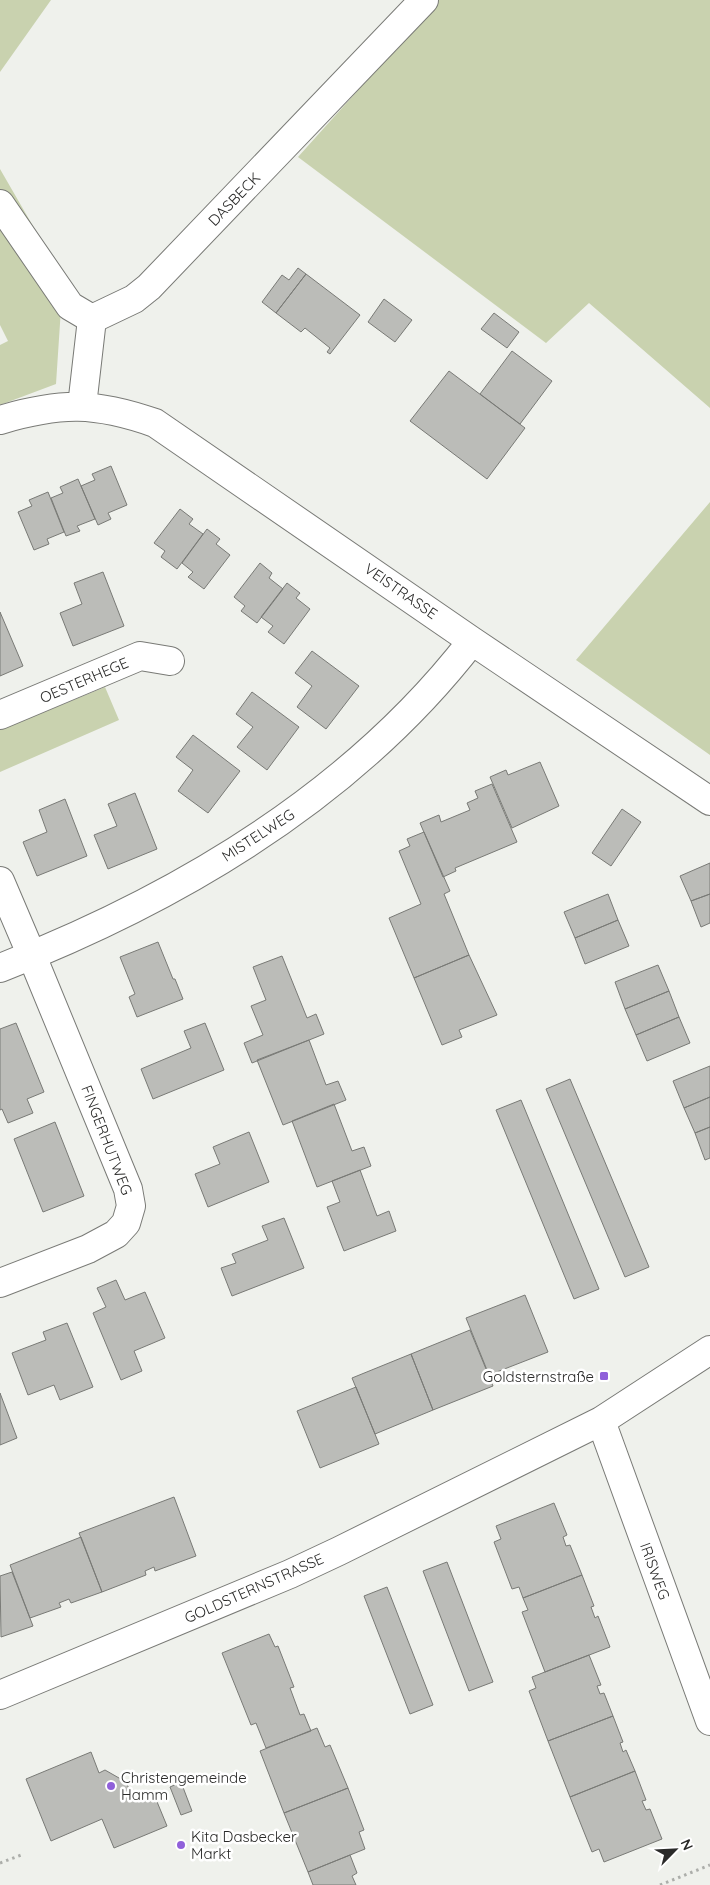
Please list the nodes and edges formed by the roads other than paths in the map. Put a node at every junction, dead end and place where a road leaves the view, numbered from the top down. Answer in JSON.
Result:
{"nodes":[{"id":1,"x":424,"y":0,"type":"edge"},
{"id":2,"x":0,"y":204,"type":"edge"},
{"id":3,"x":92,"y":319,"type":"junction"},
{"id":4,"x":82,"y":406,"type":"junction"},
{"id":5,"x":0,"y":420,"type":"edge"},
{"id":6,"x":472,"y":641,"type":"junction"},
{"id":7,"x":170,"y":662,"type":"dead end"},
{"id":8,"x":0,"y":715,"type":"edge"},
{"id":9,"x":710,"y":801,"type":"edge"},
{"id":10,"x":0,"y":881,"type":"edge"},
{"id":11,"x":32,"y":956,"type":"junction"},
{"id":12,"x":0,"y":968,"type":"edge"},
{"id":13,"x":0,"y":1283,"type":"edge"},
{"id":14,"x":710,"y":1350,"type":"edge"},
{"id":15,"x":601,"y":1421,"type":"junction"},
{"id":16,"x":0,"y":1695,"type":"edge"},
{"id":17,"x":710,"y":1721,"type":"edge"}],
"edges":[{"from":1,"to":3,"type":"street","name":"DASBECK"},
{"from":2,"to":3,"type":"street"},
{"from":3,"to":4,"type":"street"},
{"from":4,"to":5,"type":"street","name":"VEISTRASSE"},
{"from":4,"to":6,"type":"street","name":"VEISTRASSE"},
{"from":6,"to":9,"type":"street","name":"VEISTRASSE"},
{"from":6,"to":11,"type":"street","name":"MISTELWEG"},
{"from":7,"to":8,"type":"street","name":"OESTERHEGE"},
{"from":10,"to":11,"type":"street"},
{"from":11,"to":12,"type":"street","name":"MISTELWEG"},
{"from":11,"to":13,"type":"street","name":"FINGERHUTWEG"},
{"from":14,"to":15,"type":"street","name":"GOLDSTERNSTRASSE"},
{"from":15,"to":16,"type":"street","name":"GOLDSTERNSTRASSE"},
{"from":15,"to":17,"type":"street","name":"IRISWEG"}]}
